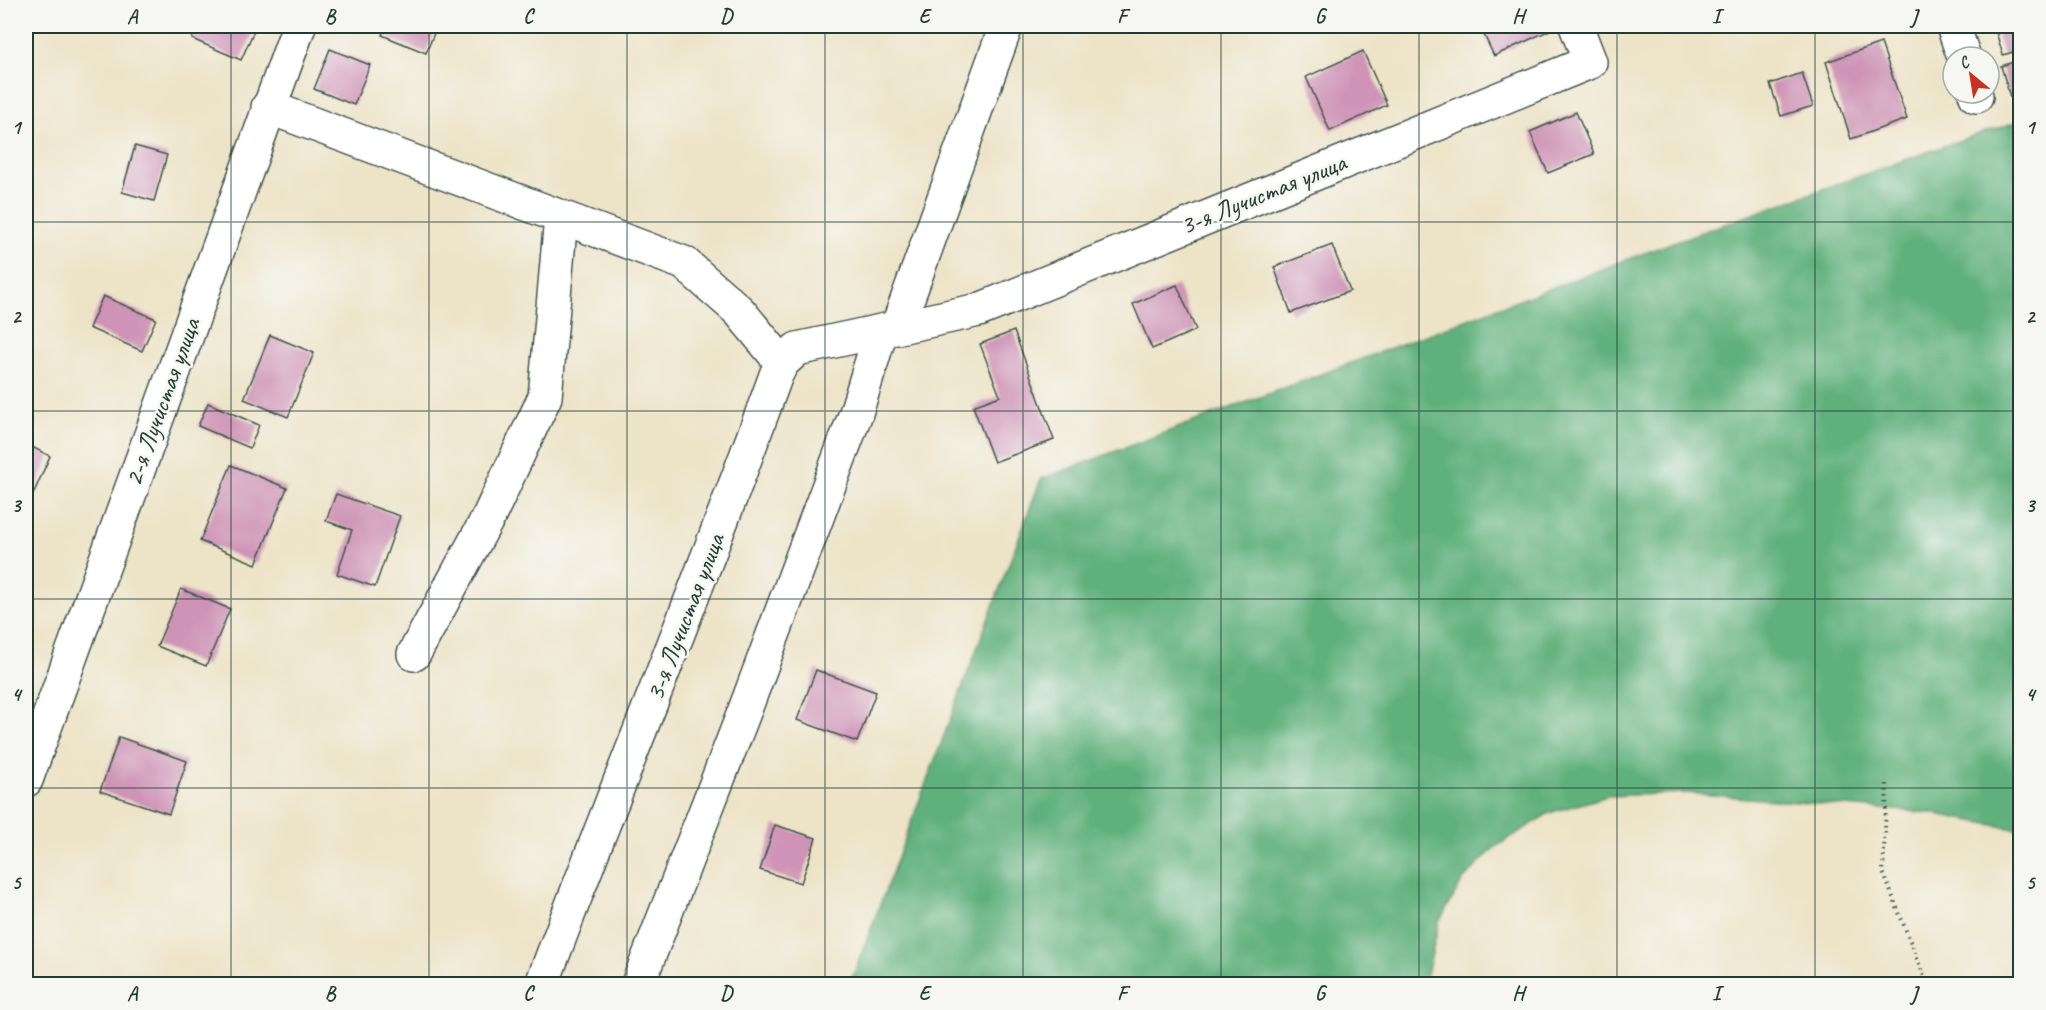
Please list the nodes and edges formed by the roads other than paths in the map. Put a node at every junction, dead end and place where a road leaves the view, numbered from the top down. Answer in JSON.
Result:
{"nodes":[{"id":1,"x":299,"y":26,"type":"edge"},
{"id":2,"x":1006,"y":26,"type":"edge"},
{"id":3,"x":1576,"y":26,"type":"edge"},
{"id":4,"x":1953,"y":26,"type":"edge"},
{"id":5,"x":1960,"y":45,"type":"edge"},
{"id":6,"x":268,"y":107,"type":"junction"},
{"id":7,"x":561,"y":217,"type":"junction"},
{"id":8,"x":889,"y":330,"type":"junction"},
{"id":9,"x":782,"y":363,"type":"junction"},
{"id":10,"x":414,"y":654,"type":"dead end"},
{"id":11,"x":26,"y":780,"type":"edge"},
{"id":12,"x":542,"y":984,"type":"edge"},
{"id":13,"x":638,"y":984,"type":"edge"}],
"edges":[{"from":1,"to":6,"type":"street","name":"2-я Лучистая улица"},
{"from":2,"to":8,"type":"street"},
{"from":3,"to":8,"type":"street","name":"3-я Лучистая улица"},
{"from":4,"to":5,"type":"street"},
{"from":6,"to":7,"type":"street"},
{"from":6,"to":11,"type":"street","name":"2-я Лучистая улица"},
{"from":7,"to":9,"type":"street"},
{"from":7,"to":10,"type":"street"},
{"from":8,"to":9,"type":"street","name":"3-я Лучистая улица"},
{"from":8,"to":13,"type":"street"},
{"from":9,"to":12,"type":"street","name":"3-я Лучистая улица"}]}
